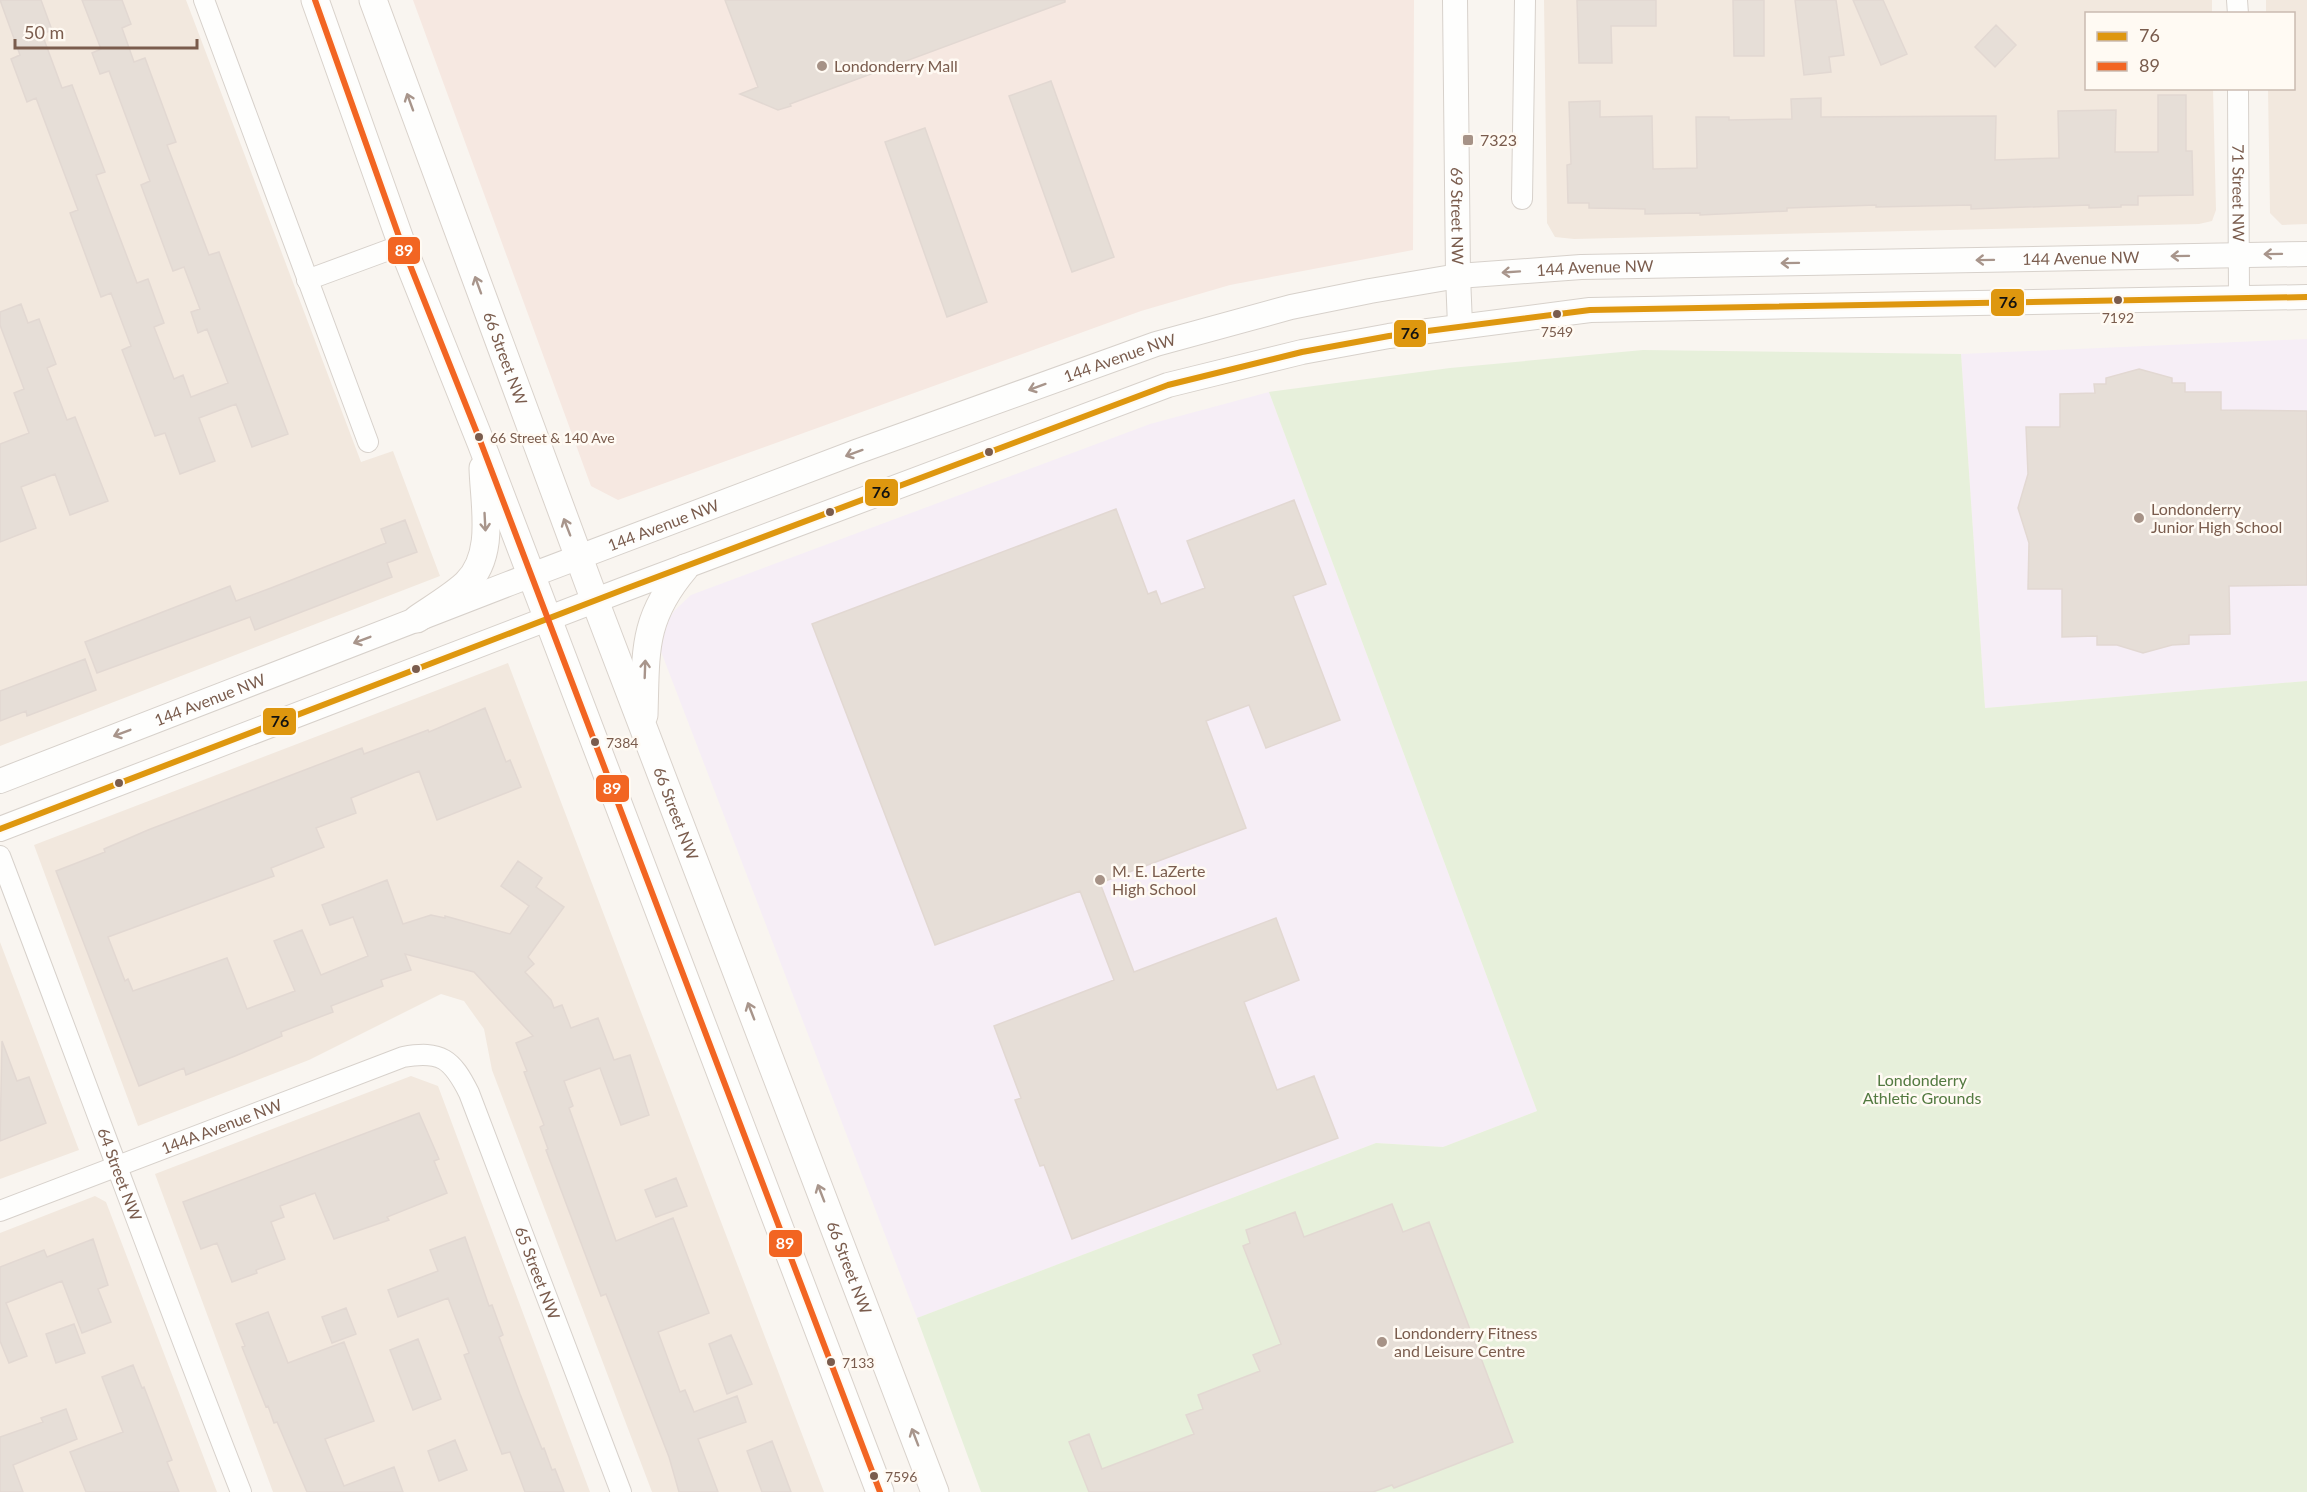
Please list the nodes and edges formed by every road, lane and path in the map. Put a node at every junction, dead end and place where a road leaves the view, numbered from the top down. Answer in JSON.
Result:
{"nodes":[{"id":1,"x":204,"y":0,"type":"edge"},
{"id":2,"x":315,"y":0,"type":"edge"},
{"id":3,"x":373,"y":0,"type":"edge"},
{"id":4,"x":1455,"y":0,"type":"edge"},
{"id":5,"x":1525,"y":0,"type":"edge"},
{"id":6,"x":2238,"y":90,"type":"edge"},
{"id":7,"x":1522,"y":199,"type":"dead end"},
{"id":8,"x":402,"y":244,"type":"junction"},
{"id":9,"x":2307,"y":254,"type":"edge"},
{"id":10,"x":2238,"y":255,"type":"junction"},
{"id":11,"x":1458,"y":276,"type":"junction"},
{"id":12,"x":307,"y":280,"type":"junction"},
{"id":13,"x":2239,"y":297,"type":"junction"},
{"id":14,"x":2307,"y":297,"type":"edge"},
{"id":15,"x":1460,"y":325,"type":"junction"},
{"id":16,"x":368,"y":442,"type":"dead end"},
{"id":17,"x":481,"y":443,"type":"junction"},
{"id":18,"x":579,"y":557,"type":"junction"},
{"id":19,"x":686,"y":568,"type":"junction"},
{"id":20,"x":531,"y":575,"type":"junction"},
{"id":21,"x":595,"y":601,"type":"junction"},
{"id":22,"x":417,"y":619,"type":"junction"},
{"id":23,"x":547,"y":619,"type":"junction"},
{"id":24,"x":643,"y":728,"type":"junction"},
{"id":25,"x":0,"y":781,"type":"edge"},
{"id":26,"x":0,"y":829,"type":"edge"},
{"id":27,"x":0,"y":856,"type":"edge"},
{"id":28,"x":445,"y":1058,"type":"joint"},
{"id":29,"x":118,"y":1166,"type":"junction"},
{"id":30,"x":0,"y":1211,"type":"edge"},
{"id":31,"x":241,"y":1492,"type":"edge"},
{"id":32,"x":621,"y":1492,"type":"edge"},
{"id":33,"x":880,"y":1492,"type":"edge"},
{"id":34,"x":935,"y":1492,"type":"edge"}],
"edges":[{"from":1,"to":12,"type":"street"},
{"from":2,"to":8,"type":"main road"},
{"from":18,"to":3,"type":"main road","name":"66 Street NW","one_way":true},
{"from":4,"to":11,"type":"street","name":"69 Street NW"},
{"from":5,"to":7,"type":"street"},
{"from":6,"to":10,"type":"street","name":"71 Street NW"},
{"from":8,"to":12,"type":"street"},
{"from":8,"to":17,"type":"main road"},
{"from":9,"to":10,"type":"street","name":"144 Avenue NW","one_way":true},
{"from":10,"to":11,"type":"street","name":"144 Avenue NW","one_way":true},
{"from":10,"to":13,"type":"street","name":"71 Street NW"},
{"from":11,"to":15,"type":"street","name":"69 Street NW"},
{"from":11,"to":18,"type":"street","name":"144 Avenue NW","one_way":true},
{"from":12,"to":16,"type":"street"},
{"from":13,"to":14,"type":"street"},
{"from":13,"to":15,"type":"street"},
{"from":15,"to":19,"type":"street"},
{"from":17,"to":20,"type":"main road"},
{"from":17,"to":22,"type":"main road","one_way":true},
{"from":18,"to":20,"type":"street","name":"144 Avenue NW"},
{"from":18,"to":21,"type":"main road","name":"66 Street NW"},
{"from":19,"to":21,"type":"street"},
{"from":24,"to":19,"type":"main road","one_way":true},
{"from":20,"to":22,"type":"street","name":"144 Avenue NW"},
{"from":20,"to":23,"type":"main road"},
{"from":21,"to":23,"type":"street"},
{"from":21,"to":24,"type":"main road","name":"66 Street NW"},
{"from":22,"to":25,"type":"street","name":"144 Avenue NW","one_way":true},
{"from":23,"to":26,"type":"street"},
{"from":23,"to":33,"type":"main road"},
{"from":34,"to":24,"type":"main road","name":"66 Street NW","one_way":true},
{"from":27,"to":29,"type":"street","name":"64 Street NW"},
{"from":28,"to":29,"type":"street","name":"144A Avenue NW"},
{"from":28,"to":32,"type":"street","name":"65 Street NW"},
{"from":29,"to":30,"type":"street","name":"144A Avenue NW"},
{"from":29,"to":31,"type":"street","name":"64 Street NW"}]}
